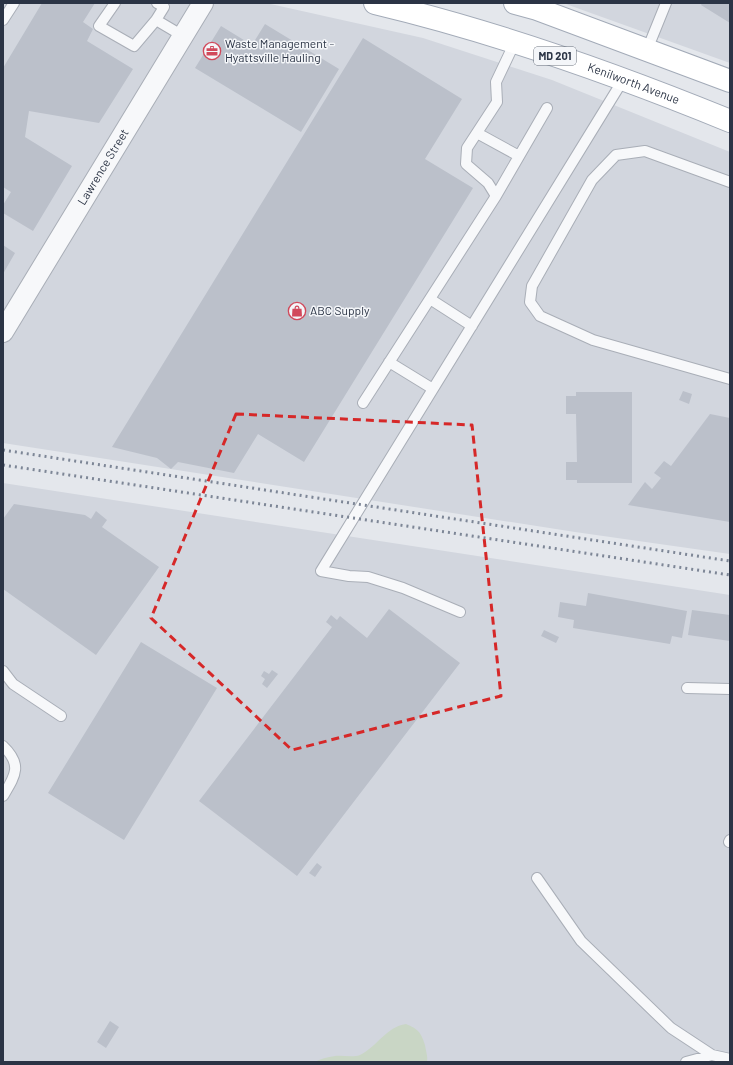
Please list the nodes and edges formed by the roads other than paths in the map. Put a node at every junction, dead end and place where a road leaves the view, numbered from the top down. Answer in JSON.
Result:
{"nodes":[{"id":1,"x":14,"y":3,"type":"edge"},
{"id":2,"x":115,"y":3,"type":"edge"},
{"id":3,"x":157,"y":3,"type":"edge"},
{"id":4,"x":203,"y":3,"type":"edge"},
{"id":5,"x":375,"y":3,"type":"edge"},
{"id":6,"x":515,"y":3,"type":"edge"},
{"id":7,"x":666,"y":3,"type":"edge"},
{"id":8,"x":3,"y":20,"type":"edge"},
{"id":9,"x":156,"y":20,"type":"junction"},
{"id":10,"x":183,"y":36,"type":"junction"},
{"id":11,"x":515,"y":42,"type":"junction"},
{"id":12,"x":647,"y":50,"type":"junction"},
{"id":13,"x":623,"y":80,"type":"junction"},
{"id":14,"x":730,"y":81,"type":"edge"},
{"id":15,"x":547,"y":108,"type":"dead end"},
{"id":16,"x":730,"y":121,"type":"edge"},
{"id":17,"x":477,"y":132,"type":"junction"},
{"id":18,"x":519,"y":156,"type":"junction"},
{"id":19,"x":730,"y":182,"type":"edge"},
{"id":20,"x":496,"y":196,"type":"junction"},
{"id":21,"x":430,"y":299,"type":"junction"},
{"id":22,"x":472,"y":326,"type":"junction"},
{"id":23,"x":4,"y":328,"type":"edge"},
{"id":24,"x":389,"y":362,"type":"junction"},
{"id":25,"x":730,"y":379,"type":"edge"},
{"id":26,"x":433,"y":389,"type":"junction"},
{"id":27,"x":362,"y":403,"type":"dead end"},
{"id":28,"x":460,"y":612,"type":"dead end"},
{"id":29,"x":3,"y":671,"type":"edge"},
{"id":30,"x":687,"y":688,"type":"dead end"},
{"id":31,"x":730,"y":689,"type":"edge"},
{"id":32,"x":61,"y":716,"type":"dead end"},
{"id":33,"x":3,"y":746,"type":"edge"},
{"id":34,"x":3,"y":796,"type":"edge"},
{"id":35,"x":537,"y":878,"type":"dead end"},
{"id":36,"x":712,"y":1055,"type":"junction"},
{"id":37,"x":730,"y":1060,"type":"edge"},
{"id":38,"x":686,"y":1062,"type":"edge"}],
"edges":[{"from":1,"to":8,"type":"lane"},
{"from":2,"to":9,"type":"lane"},
{"from":3,"to":9,"type":"lane"},
{"from":4,"to":10,"type":"street","name":"Lawrence Street"},
{"from":5,"to":11,"type":"main road","name":"Kenilworth Avenue","number":"MD 201"},
{"from":6,"to":12,"type":"main road"},
{"from":7,"to":12,"type":"lane"},
{"from":9,"to":10,"type":"lane"},
{"from":10,"to":23,"type":"street","name":"Lawrence Street"},
{"from":11,"to":13,"type":"main road","name":"Kenilworth Avenue","number":"MD 201"},
{"from":11,"to":17,"type":"lane"},
{"from":12,"to":14,"type":"main road"},
{"from":13,"to":16,"type":"main road","name":"Kenilworth Avenue","number":"MD 201"},
{"from":13,"to":22,"type":"lane"},
{"from":15,"to":18,"type":"lane"},
{"from":17,"to":18,"type":"lane"},
{"from":17,"to":20,"type":"lane"},
{"from":18,"to":20,"type":"lane"},
{"from":19,"to":25,"type":"lane"},
{"from":20,"to":21,"type":"lane"},
{"from":21,"to":22,"type":"lane"},
{"from":21,"to":24,"type":"lane"},
{"from":22,"to":26,"type":"lane"},
{"from":24,"to":26,"type":"lane"},
{"from":24,"to":27,"type":"lane"},
{"from":26,"to":28,"type":"lane"},
{"from":29,"to":32,"type":"lane"},
{"from":30,"to":31,"type":"lane"},
{"from":33,"to":34,"type":"lane"},
{"from":35,"to":36,"type":"lane"},
{"from":36,"to":37,"type":"lane"},
{"from":36,"to":38,"type":"lane"}]}
